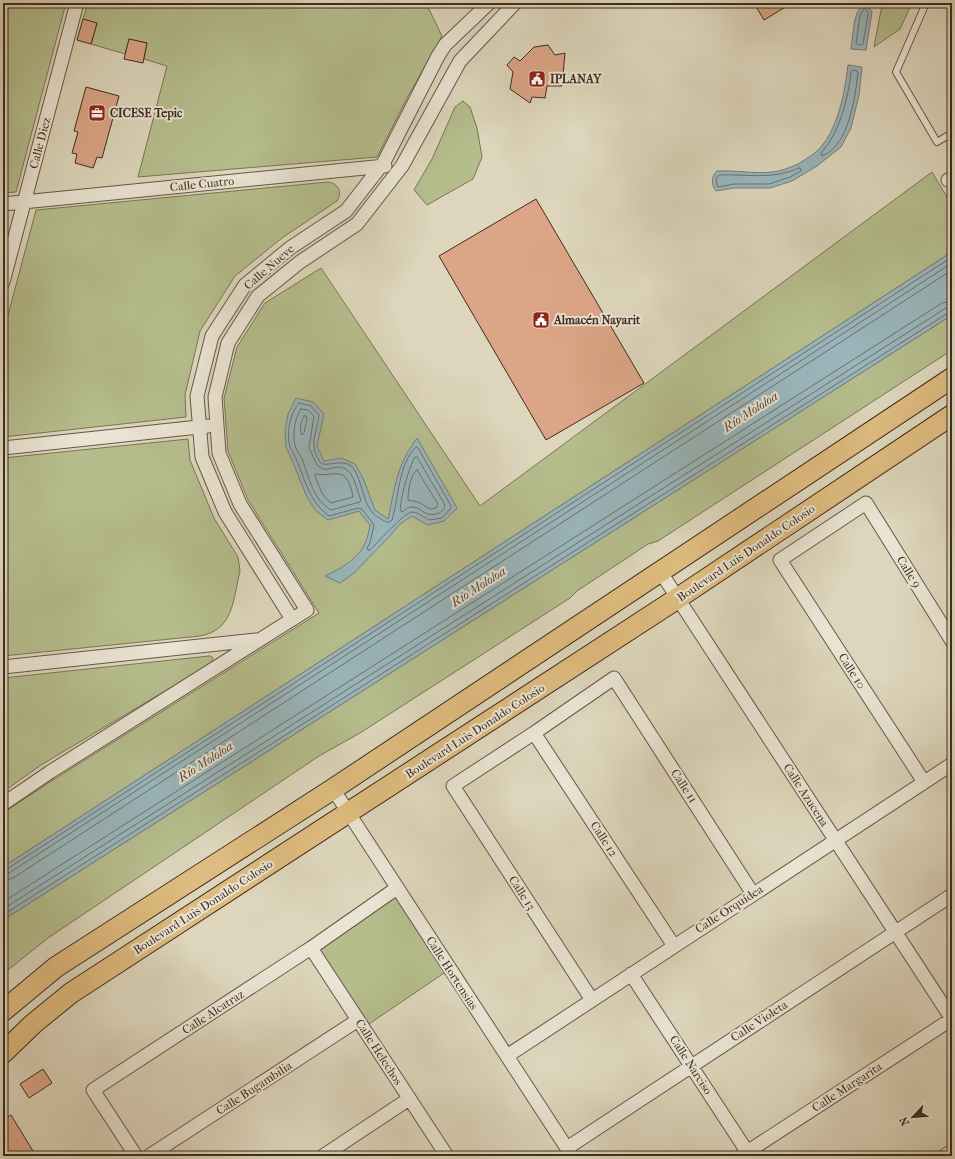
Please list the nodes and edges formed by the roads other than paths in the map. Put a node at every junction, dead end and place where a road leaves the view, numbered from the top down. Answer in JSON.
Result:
{"nodes":[{"id":1,"x":77,"y":3,"type":"edge"},
{"id":2,"x":489,"y":3,"type":"edge"},
{"id":3,"x":514,"y":3,"type":"edge"},
{"id":4,"x":926,"y":3,"type":"edge"},
{"id":5,"x":952,"y":133,"type":"edge"},
{"id":6,"x":402,"y":166,"type":"junction"},
{"id":7,"x":380,"y":167,"type":"junction"},
{"id":8,"x":24,"y":202,"type":"junction"},
{"id":9,"x":3,"y":204,"type":"edge"},
{"id":10,"x":3,"y":282,"type":"edge"},
{"id":11,"x":952,"y":378,"type":"edge"},
{"id":12,"x":952,"y":415,"type":"edge"},
{"id":13,"x":217,"y":425,"type":"junction"},
{"id":14,"x":200,"y":427,"type":"junction"},
{"id":15,"x":3,"y":448,"type":"edge"},
{"id":16,"x":866,"y":503,"type":"joint"},
{"id":17,"x":660,"y":571,"type":"junction"},
{"id":18,"x":678,"y":598,"type":"junction"},
{"id":19,"x":292,"y":619,"type":"junction"},
{"id":20,"x":260,"y":640,"type":"junction"},
{"id":21,"x":952,"y":641,"type":"edge"},
{"id":22,"x":3,"y":667,"type":"edge"},
{"id":23,"x":449,"y":713,"type":"junction"},
{"id":24,"x":534,"y":733,"type":"junction"},
{"id":25,"x":952,"y":764,"type":"edge"},
{"id":26,"x":924,"y":782,"type":"junction"},
{"id":27,"x":333,"y":789,"type":"junction"},
{"id":28,"x":3,"y":804,"type":"edge"},
{"id":29,"x":348,"y":813,"type":"junction"},
{"id":30,"x":836,"y":840,"type":"junction"},
{"id":31,"x":397,"y":888,"type":"junction"},
{"id":32,"x":753,"y":894,"type":"junction"},
{"id":33,"x":952,"y":895,"type":"edge"},
{"id":34,"x":896,"y":932,"type":"junction"},
{"id":35,"x":674,"y":946,"type":"junction"},
{"id":36,"x":311,"y":948,"type":"junction"},
{"id":37,"x":631,"y":974,"type":"junction"},
{"id":38,"x":592,"y":1000,"type":"junction"},
{"id":39,"x":3,"y":1011,"type":"edge"},
{"id":40,"x":952,"y":1019,"type":"edge"},
{"id":41,"x":358,"y":1020,"type":"junction"},
{"id":42,"x":3,"y":1053,"type":"edge"},
{"id":43,"x":507,"y":1056,"type":"junction"},
{"id":44,"x":691,"y":1066,"type":"junction"},
{"id":45,"x":409,"y":1099,"type":"junction"},
{"id":46,"x":952,"y":1151,"type":"edge"},
{"id":47,"x":570,"y":1152,"type":"edge"},
{"id":48,"x":746,"y":1155,"type":"edge"},
{"id":49,"x":136,"y":1156,"type":"edge"},
{"id":50,"x":149,"y":1156,"type":"edge"},
{"id":51,"x":323,"y":1156,"type":"edge"},
{"id":52,"x":447,"y":1156,"type":"edge"},
{"id":53,"x":944,"y":1156,"type":"edge"}],
"edges":[{"from":1,"to":8,"type":"street","name":"Calle Diez"},
{"from":2,"to":7,"type":"street","name":"Calle Nueve"},
{"from":3,"to":6,"type":"street","name":"Calle Nueve"},
{"from":4,"to":5,"type":"lane"},
{"from":6,"to":7,"type":"street","name":"Calle Cuatro"},
{"from":6,"to":13,"type":"street","name":"Calle Nueve"},
{"from":7,"to":8,"type":"street","name":"Calle Cuatro"},
{"from":7,"to":14,"type":"street","name":"Calle Nueve"},
{"from":8,"to":9,"type":"street","name":"Calle Cuatro"},
{"from":8,"to":10,"type":"street","name":"Calle Diez"},
{"from":11,"to":17,"type":"main road"},
{"from":12,"to":18,"type":"main road","name":"Boulevard Luis Donaldo Colosio"},
{"from":13,"to":14,"type":"street"},
{"from":13,"to":19,"type":"street","name":"Calle Nueve"},
{"from":14,"to":15,"type":"street"},
{"from":14,"to":19,"type":"street","name":"Calle Nueve"},
{"from":16,"to":21,"type":"street","name":"Calle 9"},
{"from":16,"to":26,"type":"street","name":"Calle 10"},
{"from":17,"to":18,"type":"street","name":"Calle Azucena"},
{"from":17,"to":23,"type":"main road"},
{"from":18,"to":29,"type":"main road","name":"Boulevard Luis Donaldo Colosio"},
{"from":18,"to":30,"type":"street","name":"Calle Azucena"},
{"from":19,"to":20,"type":"street"},
{"from":20,"to":22,"type":"street"},
{"from":20,"to":28,"type":"street"},
{"from":23,"to":27,"type":"main road"},
{"from":23,"to":29,"type":"main road"},
{"from":24,"to":32,"type":"street","name":"Calle 11"},
{"from":24,"to":35,"type":"street","name":"Calle 12"},
{"from":24,"to":38,"type":"street","name":"Calle 13"},
{"from":25,"to":26,"type":"street","name":"Calle Orquídea"},
{"from":26,"to":30,"type":"street","name":"Calle Orquídea"},
{"from":27,"to":29,"type":"street","name":"Calle Hortensias"},
{"from":27,"to":39,"type":"main road"},
{"from":29,"to":31,"type":"street","name":"Calle Hortensias"},
{"from":29,"to":42,"type":"main road","name":"Boulevard Luis Donaldo Colosio"},
{"from":30,"to":32,"type":"street","name":"Calle Orquídea"},
{"from":30,"to":34,"type":"street","name":"Calle Azucena"},
{"from":31,"to":36,"type":"street","name":"Calle Alcatraz"},
{"from":31,"to":43,"type":"street","name":"Calle Hortensias"},
{"from":32,"to":35,"type":"street","name":"Calle Orquídea"},
{"from":33,"to":34,"type":"street","name":"Calle Violeta"},
{"from":34,"to":40,"type":"street","name":"Calle Azucena"},
{"from":34,"to":44,"type":"street","name":"Calle Violeta"},
{"from":35,"to":37,"type":"street","name":"Calle Orquídea"},
{"from":36,"to":41,"type":"street","name":"Calle Helechos"},
{"from":36,"to":49,"type":"street","name":"Calle Alcatraz"},
{"from":37,"to":38,"type":"street","name":"Calle Orquídea"},
{"from":37,"to":44,"type":"street","name":"Calle Narciso"},
{"from":38,"to":43,"type":"street","name":"Calle Orquídea"},
{"from":40,"to":48,"type":"street","name":"Calle Margarita"},
{"from":41,"to":45,"type":"street","name":"Calle Helechos"},
{"from":41,"to":50,"type":"street","name":"Calle Bugambilia"},
{"from":43,"to":47,"type":"street","name":"Calle Hortensias"},
{"from":44,"to":47,"type":"street","name":"Calle Violeta"},
{"from":44,"to":48,"type":"street","name":"Calle Narciso"},
{"from":45,"to":51,"type":"street"},
{"from":45,"to":52,"type":"street","name":"Calle Helechos"},
{"from":46,"to":53,"type":"street"}]}
